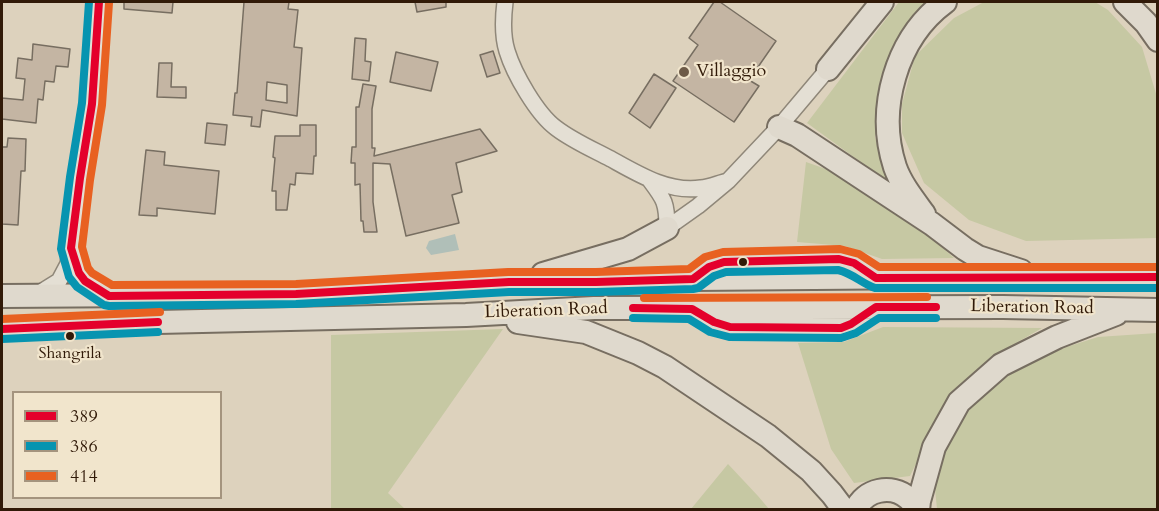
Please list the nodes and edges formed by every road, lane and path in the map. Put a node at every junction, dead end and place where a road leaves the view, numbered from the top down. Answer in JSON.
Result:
{"nodes":[{"id":1,"x":99,"y":2,"type":"edge"},
{"id":2,"x":505,"y":2,"type":"edge"},
{"id":3,"x":882,"y":2,"type":"edge"},
{"id":4,"x":945,"y":2,"type":"edge"},
{"id":5,"x":1125,"y":2,"type":"edge"},
{"id":6,"x":1158,"y":40,"type":"edge"},
{"id":7,"x":828,"y":69,"type":"joint"},
{"id":8,"x":779,"y":127,"type":"junction"},
{"id":9,"x":649,"y":179,"type":"junction"},
{"id":10,"x":728,"y":181,"type":"junction"},
{"id":11,"x":932,"y":224,"type":"junction"},
{"id":12,"x":667,"y":228,"type":"junction"},
{"id":13,"x":71,"y":248,"type":"junction"},
{"id":14,"x":1036,"y":277,"type":"junction"},
{"id":15,"x":1158,"y":277,"type":"edge"},
{"id":16,"x":509,"y":282,"type":"junction"},
{"id":17,"x":109,"y":296,"type":"junction"},
{"id":18,"x":2,"y":297,"type":"edge"},
{"id":19,"x":33,"y":297,"type":"junction"},
{"id":20,"x":1127,"y":309,"type":"junction"},
{"id":21,"x":1158,"y":310,"type":"edge"},
{"id":22,"x":466,"y":315,"type":"junction"},
{"id":23,"x":2,"y":330,"type":"edge"},
{"id":24,"x":844,"y":510,"type":"edge"},
{"id":25,"x":856,"y":510,"type":"edge"},
{"id":26,"x":917,"y":510,"type":"edge"}],
"edges":[{"from":1,"to":13,"type":"street"},
{"from":2,"to":9,"type":"street"},
{"from":3,"to":7,"type":"highway"},
{"from":4,"to":11,"type":"highway"},
{"from":5,"to":6,"type":"highway"},
{"from":7,"to":8,"type":"street"},
{"from":8,"to":10,"type":"street"},
{"from":8,"to":11,"type":"highway"},
{"from":9,"to":10,"type":"street"},
{"from":9,"to":12,"type":"street"},
{"from":10,"to":12,"type":"street"},
{"from":11,"to":14,"type":"highway"},
{"from":12,"to":16,"type":"highway"},
{"from":13,"to":17,"type":"street"},
{"from":13,"to":19,"type":"street"},
{"from":14,"to":15,"type":"highway","name":"Liberation Road"},
{"from":14,"to":16,"type":"highway","name":"Liberation Road"},
{"from":16,"to":17,"type":"highway","name":"Liberation Road"},
{"from":17,"to":19,"type":"highway","name":"Liberation Road"},
{"from":18,"to":19,"type":"highway","name":"Liberation Road"},
{"from":20,"to":21,"type":"highway","name":"Liberation Road"},
{"from":20,"to":22,"type":"highway","name":"Liberation Road"},
{"from":20,"to":26,"type":"highway"},
{"from":22,"to":23,"type":"highway","name":"Liberation Road"},
{"from":22,"to":24,"type":"highway"},
{"from":25,"to":26,"type":"highway"}]}
